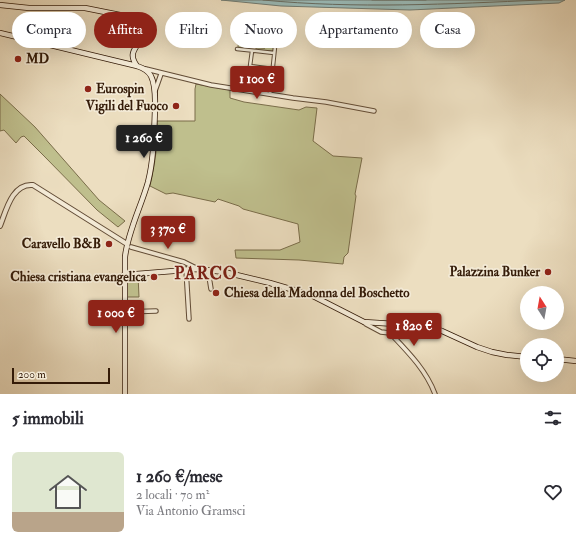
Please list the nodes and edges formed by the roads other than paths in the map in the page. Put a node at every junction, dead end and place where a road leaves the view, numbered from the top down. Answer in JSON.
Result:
{"nodes":[{"id":1,"x":0,"y":5,"type":"edge"},
{"id":2,"x":0,"y":33,"type":"edge"},
{"id":3,"x":12,"y":36,"type":"edge"},
{"id":4,"x":61,"y":48,"type":"edge"},
{"id":5,"x":275,"y":48,"type":"edge"},
{"id":6,"x":237,"y":49,"type":"dead end"},
{"id":7,"x":252,"y":50,"type":"junction"},
{"id":8,"x":274,"y":53,"type":"junction"},
{"id":9,"x":137,"y":66,"type":"junction"},
{"id":10,"x":146,"y":69,"type":"junction"},
{"id":11,"x":272,"y":69,"type":"junction"},
{"id":12,"x":161,"y":74,"type":"junction"},
{"id":13,"x":155,"y":92,"type":"junction"},
{"id":14,"x":270,"y":94,"type":"junction"},
{"id":15,"x":374,"y":112,"type":"dead end"},
{"id":16,"x":0,"y":226,"type":"edge"},
{"id":17,"x":128,"y":246,"type":"junction"},
{"id":18,"x":186,"y":269,"type":"junction"},
{"id":19,"x":198,"y":269,"type":"junction"},
{"id":20,"x":208,"y":270,"type":"junction"},
{"id":21,"x":124,"y":275,"type":"junction"},
{"id":22,"x":211,"y":290,"type":"dead end"},
{"id":23,"x":156,"y":311,"type":"dead end"},
{"id":24,"x":124,"y":312,"type":"junction"},
{"id":25,"x":189,"y":319,"type":"dead end"},
{"id":26,"x":364,"y":322,"type":"junction"},
{"id":27,"x":396,"y":324,"type":"junction"},
{"id":28,"x":390,"y":333,"type":"junction"},
{"id":29,"x":520,"y":356,"type":"edge"},
{"id":30,"x":564,"y":359,"type":"edge"},
{"id":31,"x":576,"y":360,"type":"edge"},
{"id":32,"x":125,"y":394,"type":"edge"},
{"id":33,"x":435,"y":394,"type":"edge"}],
"edges":[{"from":1,"to":9,"type":"main road"},
{"from":2,"to":3,"type":"main road"},
{"from":4,"to":9,"type":"main road"},
{"from":5,"to":8,"type":"street"},
{"from":6,"to":7,"type":"street"},
{"from":7,"to":8,"type":"street"},
{"from":7,"to":11,"type":"street"},
{"from":8,"to":11,"type":"street"},
{"from":9,"to":10,"type":"main road"},
{"from":10,"to":12,"type":"street"},
{"from":10,"to":13,"type":"main road"},
{"from":11,"to":14,"type":"street"},
{"from":12,"to":13,"type":"street"},
{"from":12,"to":14,"type":"street"},
{"from":13,"to":17,"type":"main road"},
{"from":14,"to":15,"type":"street"},
{"from":16,"to":17,"type":"street"},
{"from":17,"to":19,"type":"street"},
{"from":17,"to":21,"type":"main road"},
{"from":18,"to":19,"type":"main road"},
{"from":18,"to":21,"type":"main road"},
{"from":18,"to":25,"type":"street"},
{"from":19,"to":20,"type":"main road"},
{"from":20,"to":22,"type":"street"},
{"from":20,"to":26,"type":"main road"},
{"from":21,"to":24,"type":"main road"},
{"from":23,"to":24,"type":"street"},
{"from":24,"to":32,"type":"main road"},
{"from":26,"to":27,"type":"main road"},
{"from":26,"to":28,"type":"street"},
{"from":27,"to":28,"type":"street"},
{"from":27,"to":29,"type":"main road"},
{"from":28,"to":33,"type":"street"},
{"from":30,"to":31,"type":"main road"}]}
